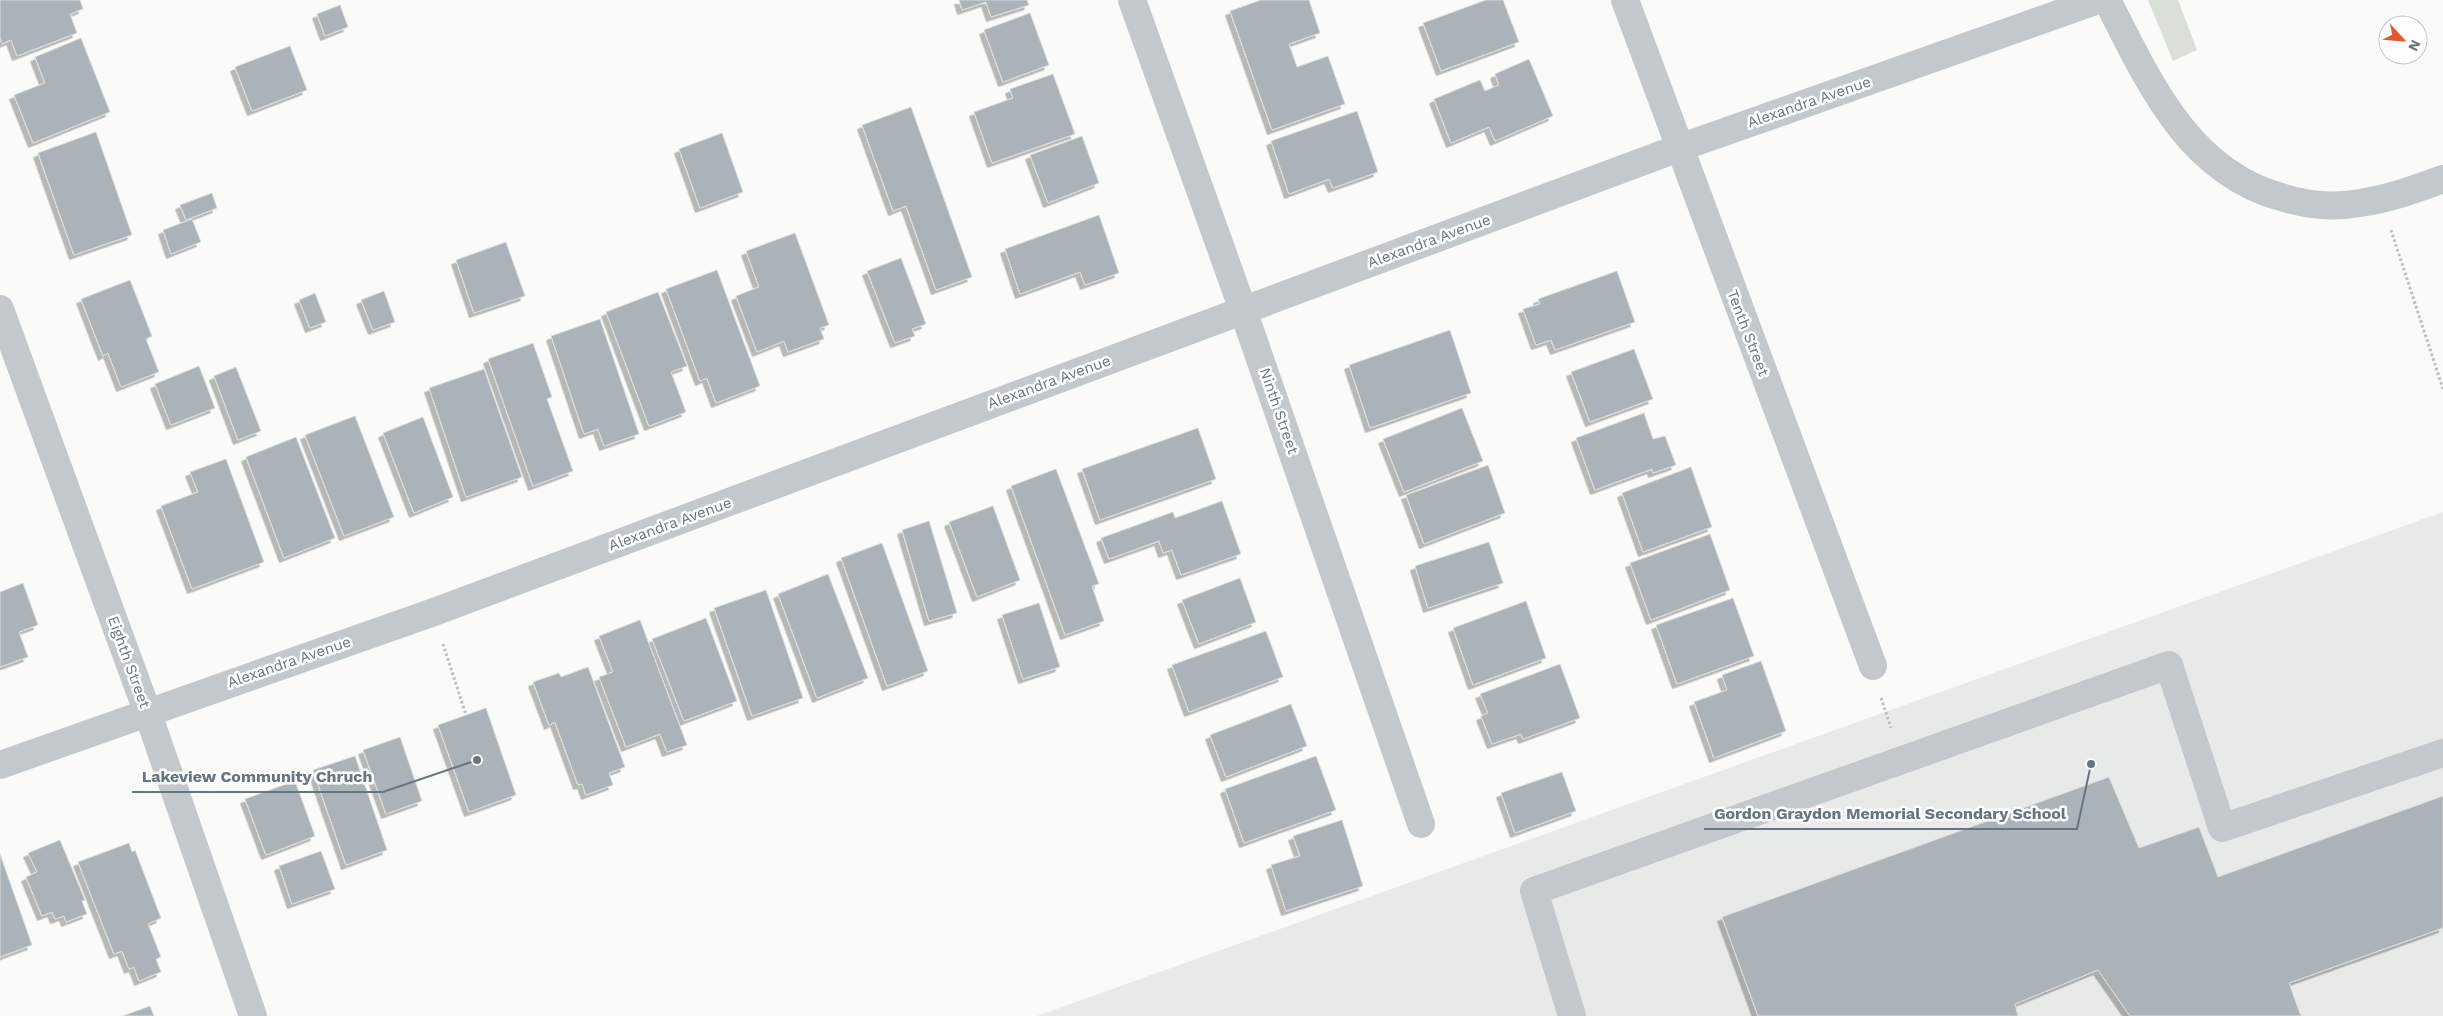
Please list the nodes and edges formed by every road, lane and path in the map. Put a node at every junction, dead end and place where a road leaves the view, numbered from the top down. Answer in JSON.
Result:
{"nodes":[{"id":1,"x":1132,"y":0,"type":"edge"},
{"id":2,"x":1625,"y":0,"type":"edge"},
{"id":3,"x":2098,"y":0,"type":"edge"},
{"id":4,"x":2107,"y":0,"type":"edge"},
{"id":5,"x":1679,"y":148,"type":"junction"},
{"id":6,"x":2443,"y":179,"type":"edge"},
{"id":7,"x":2381,"y":199,"type":"junction"},
{"id":8,"x":0,"y":309,"type":"edge"},
{"id":9,"x":1243,"y":310,"type":"junction"},
{"id":10,"x":2443,"y":389,"type":"edge"},
{"id":11,"x":434,"y":612,"type":"junction"},
{"id":12,"x":1873,"y":666,"type":"joint"},
{"id":13,"x":147,"y":712,"type":"junction"},
{"id":14,"x":466,"y":715,"type":"dead end"},
{"id":15,"x":2443,"y":753,"type":"edge"},
{"id":16,"x":1909,"y":759,"type":"junction"},
{"id":17,"x":0,"y":765,"type":"edge"},
{"id":18,"x":1421,"y":824,"type":"dead end"},
{"id":19,"x":253,"y":1016,"type":"edge"},
{"id":20,"x":1572,"y":1016,"type":"edge"}],
"edges":[{"from":1,"to":9,"type":"street","name":"Ninth Street"},
{"from":2,"to":5,"type":"street","name":"Tenth Street"},
{"from":3,"to":5,"type":"street","name":"Alexandra Avenue"},
{"from":4,"to":7,"type":"street"},
{"from":5,"to":9,"type":"street","name":"Alexandra Avenue"},
{"from":5,"to":12,"type":"street","name":"Tenth Street"},
{"from":6,"to":7,"type":"street"},
{"from":7,"to":10,"type":"path"},
{"from":8,"to":13,"type":"street","name":"Eighth Street"},
{"from":9,"to":11,"type":"street","name":"Alexandra Avenue"},
{"from":9,"to":18,"type":"street","name":"Ninth Street"},
{"from":11,"to":13,"type":"street","name":"Alexandra Avenue"},
{"from":11,"to":14,"type":"path"},
{"from":12,"to":16,"type":"path"},
{"from":13,"to":17,"type":"street","name":"Alexandra Avenue"},
{"from":13,"to":19,"type":"street","name":"Eighth Street"},
{"from":15,"to":16,"type":"street"},
{"from":16,"to":20,"type":"street"}]}
